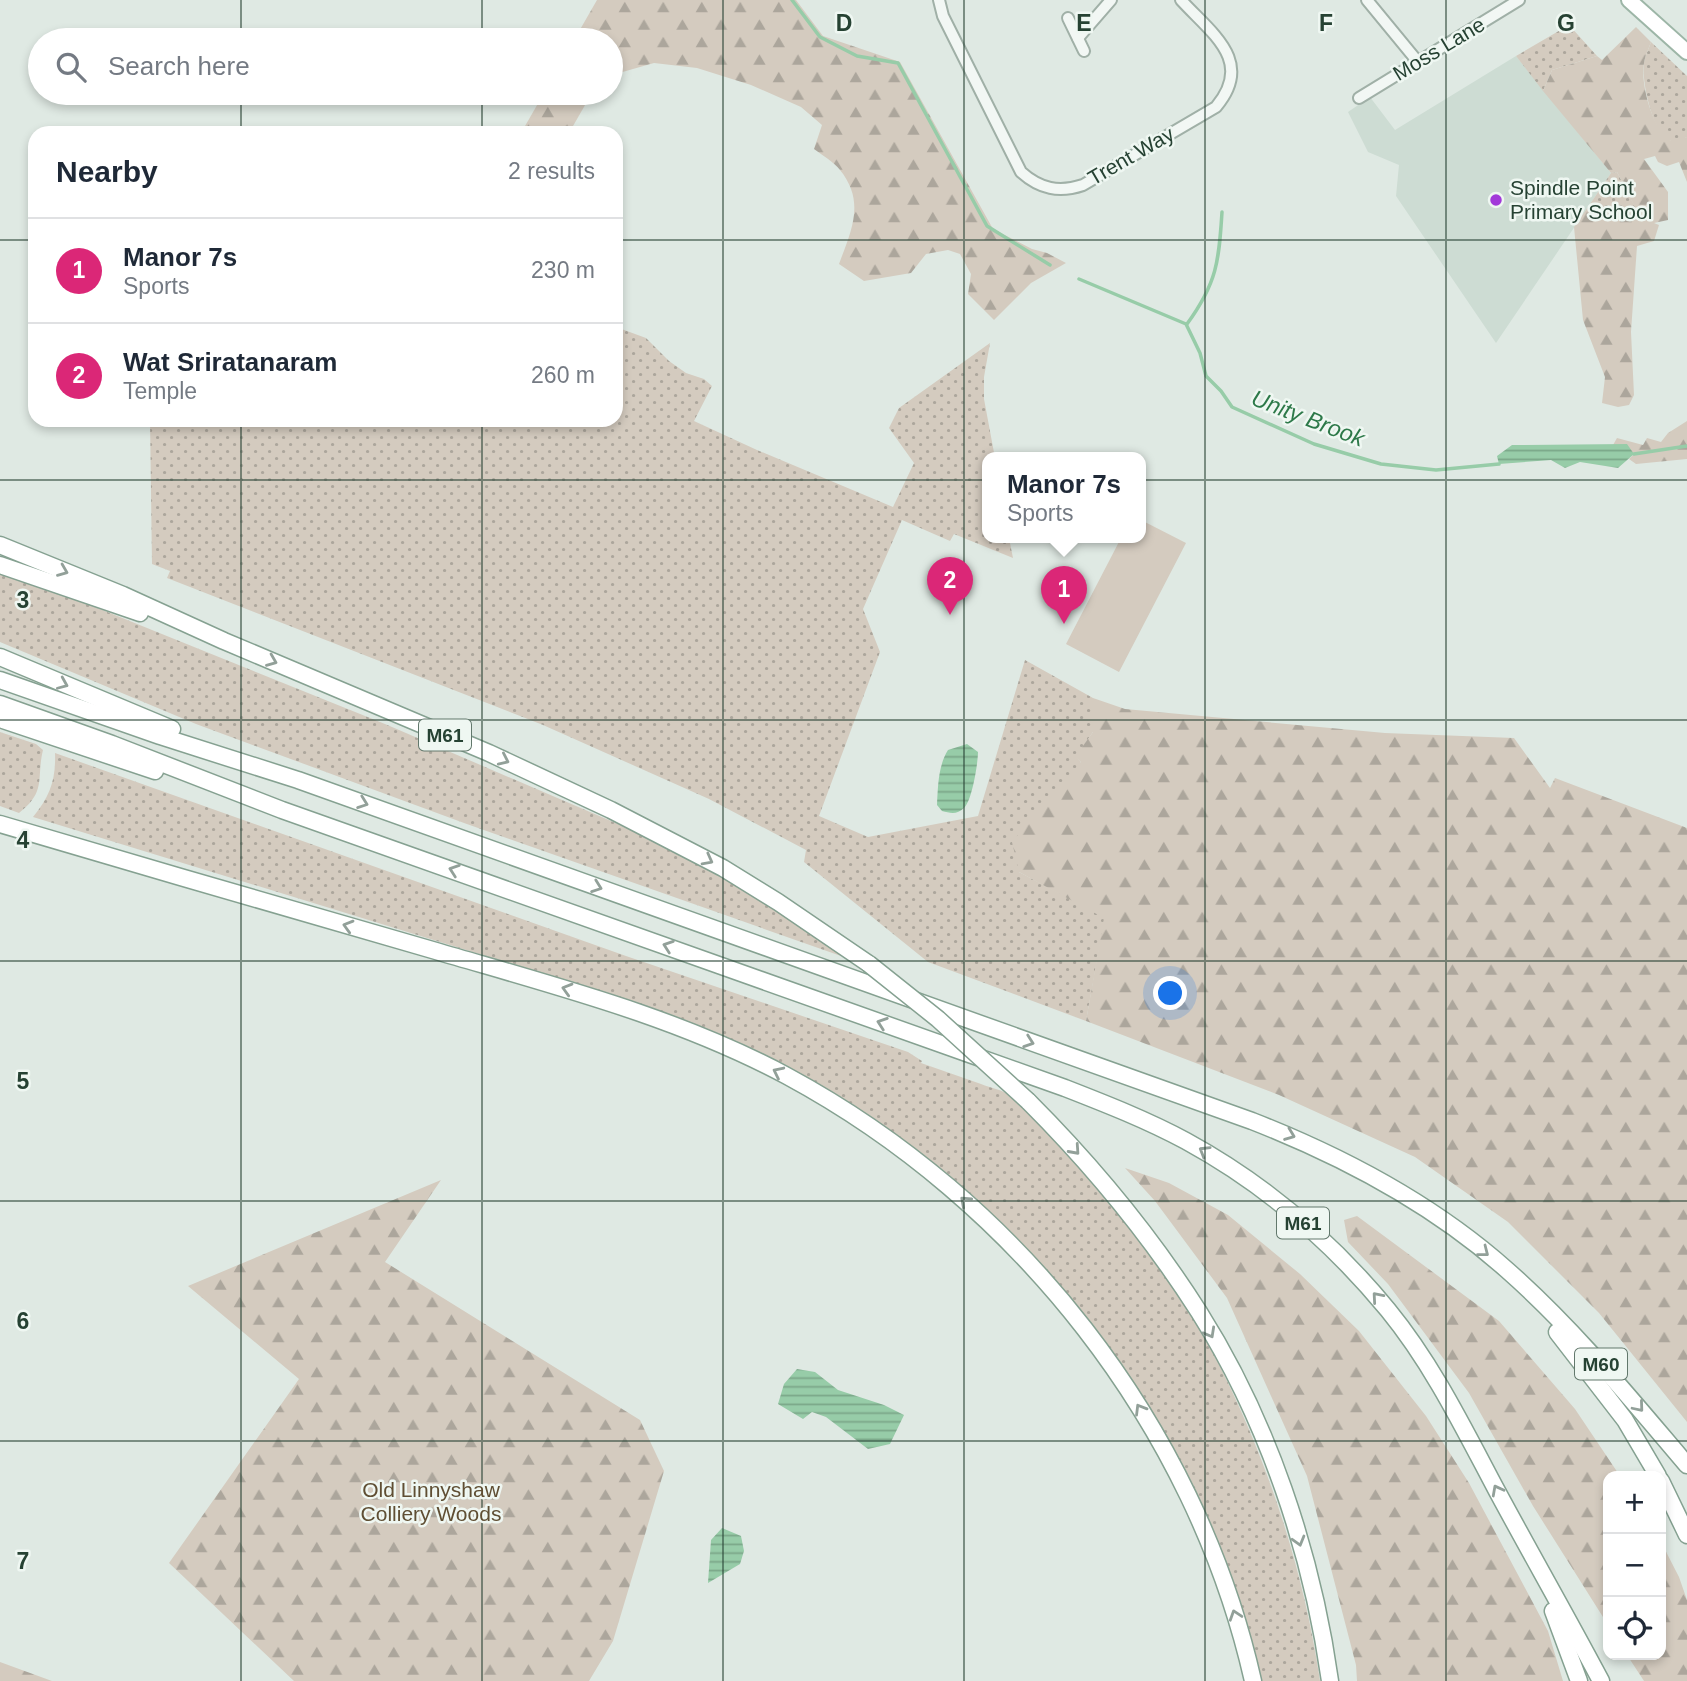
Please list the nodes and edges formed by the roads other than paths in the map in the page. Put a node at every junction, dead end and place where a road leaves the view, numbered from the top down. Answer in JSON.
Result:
{"nodes":[{"id":1,"x":1111,"y":0,"type":"edge"},
{"id":2,"x":1181,"y":0,"type":"edge"},
{"id":3,"x":1367,"y":0,"type":"edge"},
{"id":4,"x":1519,"y":0,"type":"edge"},
{"id":5,"x":1629,"y":0,"type":"edge"},
{"id":6,"x":936,"y":1,"type":"edge"},
{"id":7,"x":1068,"y":18,"type":"dead end"},
{"id":8,"x":1078,"y":38,"type":"junction"},
{"id":9,"x":1084,"y":51,"type":"dead end"},
{"id":10,"x":1687,"y":52,"type":"edge"},
{"id":11,"x":1418,"y":62,"type":"junction"},
{"id":12,"x":1359,"y":98,"type":"dead end"},
{"id":13,"x":0,"y":545,"type":"edge"},
{"id":14,"x":0,"y":565,"type":"edge"},
{"id":15,"x":224,"y":641,"type":"junction"},
{"id":16,"x":0,"y":657,"type":"edge"},
{"id":17,"x":0,"y":680,"type":"edge"},
{"id":18,"x":0,"y":704,"type":"edge"},
{"id":19,"x":0,"y":719,"type":"edge"},
{"id":20,"x":298,"y":780,"type":"junction"},
{"id":21,"x":282,"y":810,"type":"junction"},
{"id":22,"x":0,"y":814,"type":"edge"},
{"id":23,"x":0,"y":824,"type":"edge"},
{"id":24,"x":277,"y":905,"type":"junction"},
{"id":25,"x":1507,"y":1270,"type":"junction"},
{"id":26,"x":1687,"y":1465,"type":"edge"},
{"id":27,"x":1656,"y":1471,"type":"edge"},
{"id":28,"x":1666,"y":1491,"type":"edge"},
{"id":29,"x":1687,"y":1535,"type":"edge"},
{"id":30,"x":1529,"y":1550,"type":"junction"},
{"id":31,"x":1253,"y":1681,"type":"edge"},
{"id":32,"x":1330,"y":1681,"type":"edge"},
{"id":33,"x":1579,"y":1681,"type":"edge"},
{"id":34,"x":1601,"y":1681,"type":"edge"}],
"edges":[{"from":1,"to":8,"type":"street"},
{"from":2,"to":6,"type":"street","name":"Trent Way"},
{"from":3,"to":11,"type":"street"},
{"from":4,"to":11,"type":"street","name":"Moss Lane"},
{"from":5,"to":10,"type":"main road"},
{"from":7,"to":8,"type":"street"},
{"from":8,"to":9,"type":"street"},
{"from":11,"to":12,"type":"street","name":"Moss Lane"},
{"from":13,"to":15,"type":"highway","number":"M61","one_way":true},
{"from":14,"to":15,"type":"highway","number":"M61"},
{"from":15,"to":32,"type":"highway","number":"M61","one_way":true,"bridge":true},
{"from":16,"to":20,"type":"highway","one_way":true},
{"from":17,"to":20,"type":"highway"},
{"from":18,"to":21,"type":"highway","number":"M61"},
{"from":19,"to":21,"type":"highway","number":"M61"},
{"from":20,"to":25,"type":"highway","one_way":true},
{"from":30,"to":21,"type":"highway","number":"M61","one_way":true},
{"from":22,"to":24,"type":"highway"},
{"from":23,"to":24,"type":"highway"},
{"from":31,"to":24,"type":"highway","one_way":true},
{"from":25,"to":26,"type":"highway","number":"M60","one_way":true},
{"from":25,"to":27,"type":"highway","number":"M60"},
{"from":28,"to":29,"type":"highway","number":"M60"},
{"from":30,"to":33,"type":"highway"},
{"from":30,"to":34,"type":"highway"}]}
